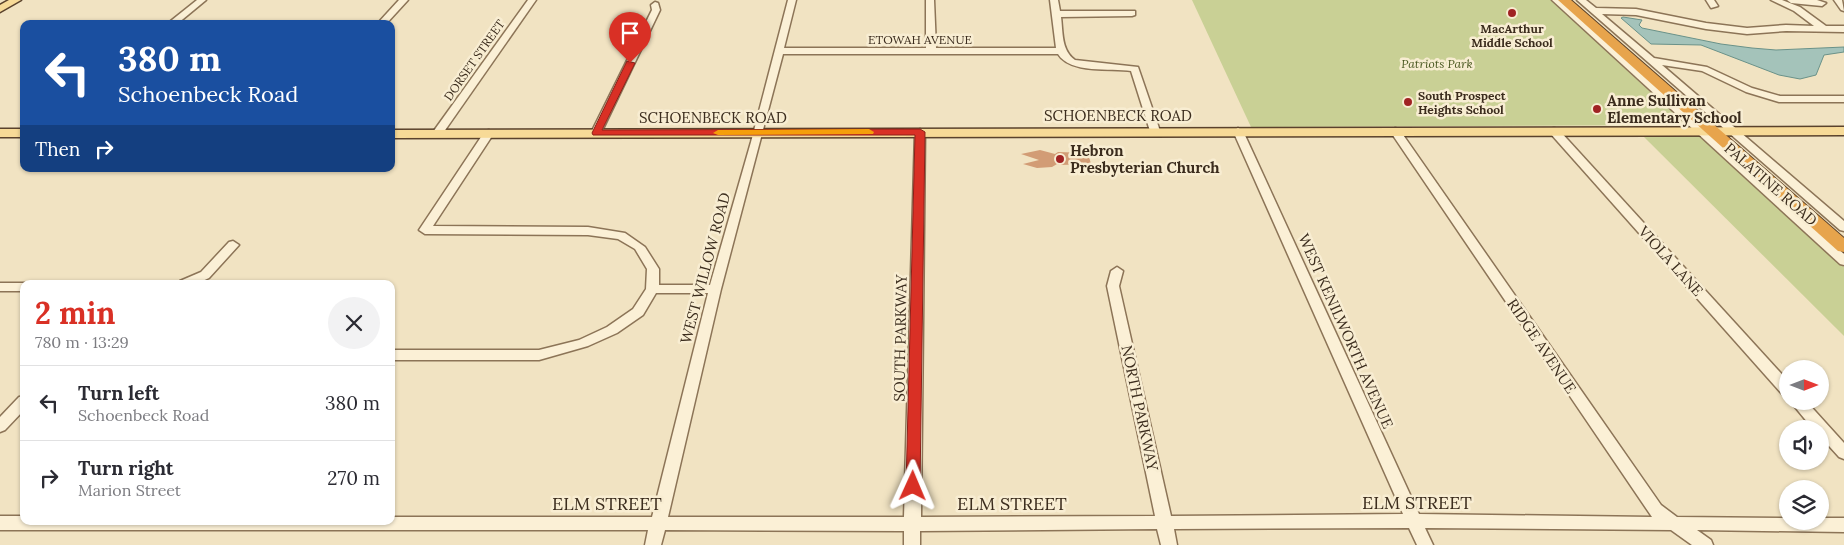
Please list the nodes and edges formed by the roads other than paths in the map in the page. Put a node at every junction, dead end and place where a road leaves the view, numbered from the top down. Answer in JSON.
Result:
{"nodes":[{"id":1,"x":16,"y":0,"type":"edge"},
{"id":2,"x":202,"y":0,"type":"edge"},
{"id":3,"x":404,"y":0,"type":"edge"},
{"id":4,"x":532,"y":0,"type":"edge"},
{"id":5,"x":792,"y":0,"type":"edge"},
{"id":6,"x":930,"y":0,"type":"edge"},
{"id":7,"x":1054,"y":0,"type":"edge"},
{"id":8,"x":1556,"y":0,"type":"edge"},
{"id":9,"x":1564,"y":0,"type":"edge"},
{"id":10,"x":1572,"y":0,"type":"edge"},
{"id":11,"x":1581,"y":0,"type":"edge"},
{"id":12,"x":1778,"y":0,"type":"edge"},
{"id":13,"x":1791,"y":0,"type":"edge"},
{"id":14,"x":1838,"y":0,"type":"edge"},
{"id":15,"x":1822,"y":3,"type":"dead end"},
{"id":16,"x":655,"y":6,"type":"dead end"},
{"id":17,"x":1844,"y":8,"type":"edge"},
{"id":18,"x":0,"y":10,"type":"edge"},
{"id":19,"x":1594,"y":11,"type":"junction"},
{"id":20,"x":1132,"y":13,"type":"dead end"},
{"id":21,"x":1057,"y":14,"type":"junction"},
{"id":22,"x":176,"y":20,"type":"edge"},
{"id":23,"x":385,"y":20,"type":"edge"},
{"id":24,"x":1823,"y":28,"type":"junction"},
{"id":25,"x":1844,"y":29,"type":"edge"},
{"id":26,"x":779,"y":51,"type":"junction"},
{"id":27,"x":931,"y":51,"type":"junction"},
{"id":28,"x":1061,"y":51,"type":"junction"},
{"id":29,"x":1653,"y":61,"type":"junction"},
{"id":30,"x":1688,"y":66,"type":"junction"},
{"id":31,"x":1664,"y":70,"type":"junction"},
{"id":32,"x":1844,"y":99,"type":"edge"},
{"id":33,"x":1155,"y":131,"type":"junction"},
{"id":34,"x":1238,"y":131,"type":"junction"},
{"id":35,"x":1395,"y":131,"type":"junction"},
{"id":36,"x":1554,"y":131,"type":"junction"},
{"id":37,"x":1716,"y":131,"type":"junction"},
{"id":38,"x":1844,"y":131,"type":"edge"},
{"id":39,"x":758,"y":132,"type":"junction"},
{"id":40,"x":920,"y":132,"type":"junction"},
{"id":41,"x":0,"y":133,"type":"edge"},
{"id":42,"x":20,"y":133,"type":"edge"},
{"id":43,"x":489,"y":133,"type":"junction"},
{"id":44,"x":596,"y":133,"type":"junction"},
{"id":45,"x":395,"y":134,"type":"edge"},
{"id":46,"x":437,"y":134,"type":"junction"},
{"id":47,"x":1844,"y":227,"type":"edge"},
{"id":48,"x":1844,"y":239,"type":"edge"},
{"id":49,"x":233,"y":245,"type":"dead end"},
{"id":50,"x":1844,"y":247,"type":"edge"},
{"id":51,"x":1844,"y":261,"type":"edge"},
{"id":52,"x":1117,"y":272,"type":"dead end"},
{"id":53,"x":193,"y":280,"type":"edge"},
{"id":54,"x":0,"y":287,"type":"edge"},
{"id":55,"x":20,"y":287,"type":"edge"},
{"id":56,"x":652,"y":289,"type":"junction"},
{"id":57,"x":715,"y":289,"type":"junction"},
{"id":58,"x":395,"y":355,"type":"edge"},
{"id":59,"x":1779,"y":381,"type":"edge"},
{"id":60,"x":20,"y":405,"type":"edge"},
{"id":61,"x":1805,"y":410,"type":"edge"},
{"id":62,"x":0,"y":426,"type":"edge"},
{"id":63,"x":1844,"y":454,"type":"edge"},
{"id":64,"x":1414,"y":521,"type":"junction"},
{"id":65,"x":1164,"y":522,"type":"junction"},
{"id":66,"x":0,"y":523,"type":"edge"},
{"id":67,"x":20,"y":523,"type":"edge"},
{"id":68,"x":395,"y":523,"type":"edge"},
{"id":69,"x":659,"y":523,"type":"junction"},
{"id":70,"x":912,"y":524,"type":"junction"},
{"id":71,"x":1677,"y":525,"type":"junction"},
{"id":72,"x":1844,"y":525,"type":"edge"},
{"id":73,"x":653,"y":545,"type":"edge"},
{"id":74,"x":912,"y":545,"type":"edge"},
{"id":75,"x":1169,"y":545,"type":"edge"},
{"id":76,"x":1425,"y":545,"type":"edge"},
{"id":77,"x":1705,"y":545,"type":"edge"}],
"edges":[{"from":1,"to":18,"type":"main road"},
{"from":2,"to":22,"type":"street"},
{"from":3,"to":23,"type":"street"},
{"from":4,"to":46,"type":"street","name":"DORSET STREET"},
{"from":5,"to":26,"type":"street","name":"WEST WILLOW ROAD"},
{"from":6,"to":27,"type":"street"},
{"from":7,"to":21,"type":"street"},
{"from":8,"to":37,"type":"street"},
{"from":9,"to":37,"type":"highway","name":"PALATINE ROAD"},
{"from":10,"to":37,"type":"highway","name":"PALATINE ROAD"},
{"from":11,"to":19,"type":"street"},
{"from":12,"to":24,"type":"street"},
{"from":13,"to":15,"type":"street"},
{"from":14,"to":17,"type":"street"},
{"from":16,"to":44,"type":"street"},
{"from":19,"to":24,"type":"street"},
{"from":19,"to":29,"type":"street"},
{"from":20,"to":21,"type":"street"},
{"from":21,"to":28,"type":"street"},
{"from":24,"to":25,"type":"street"},
{"from":26,"to":27,"type":"street","name":"ETOWAH AVENUE"},
{"from":26,"to":39,"type":"street","name":"WEST WILLOW ROAD"},
{"from":27,"to":28,"type":"street","name":"ETOWAH AVENUE"},
{"from":28,"to":33,"type":"street"},
{"from":29,"to":30,"type":"street"},
{"from":29,"to":31,"type":"street"},
{"from":30,"to":31,"type":"street"},
{"from":30,"to":32,"type":"street"},
{"from":31,"to":37,"type":"street"},
{"from":33,"to":34,"type":"main road","name":"SCHOENBECK ROAD"},
{"from":33,"to":40,"type":"main road","name":"SCHOENBECK ROAD"},
{"from":34,"to":35,"type":"main road","name":"SCHOENBECK ROAD"},
{"from":34,"to":64,"type":"street","name":"WEST KENILWORTH AVENUE"},
{"from":35,"to":36,"type":"main road","name":"SCHOENBECK ROAD"},
{"from":35,"to":71,"type":"street","name":"RIDGE AVENUE"},
{"from":36,"to":37,"type":"main road","name":"SCHOENBECK ROAD"},
{"from":36,"to":59,"type":"street","name":"VIOLA LANE"},
{"from":37,"to":38,"type":"main road","name":"SCHOENBECK ROAD"},
{"from":37,"to":47,"type":"street"},
{"from":37,"to":48,"type":"highway","name":"PALATINE ROAD"},
{"from":37,"to":50,"type":"highway","name":"PALATINE ROAD"},
{"from":37,"to":51,"type":"street"},
{"from":39,"to":40,"type":"main road","name":"SCHOENBECK ROAD"},
{"from":39,"to":44,"type":"main road","name":"SCHOENBECK ROAD"},
{"from":39,"to":57,"type":"street","name":"WEST WILLOW ROAD"},
{"from":40,"to":70,"type":"street","name":"SOUTH PARKWAY"},
{"from":41,"to":42,"type":"main road"},
{"from":43,"to":44,"type":"main road","name":"SCHOENBECK ROAD"},
{"from":43,"to":46,"type":"main road","name":"SCHOENBECK ROAD"},
{"from":43,"to":56,"type":"street"},
{"from":45,"to":46,"type":"main road","name":"SCHOENBECK ROAD"},
{"from":49,"to":53,"type":"street"},
{"from":52,"to":65,"type":"street","name":"NORTH PARKWAY"},
{"from":54,"to":55,"type":"street"},
{"from":56,"to":57,"type":"street"},
{"from":56,"to":58,"type":"street"},
{"from":57,"to":69,"type":"street","name":"WEST WILLOW ROAD"},
{"from":60,"to":62,"type":"street"},
{"from":61,"to":63,"type":"street"},
{"from":64,"to":65,"type":"street","name":"ELM STREET"},
{"from":64,"to":71,"type":"street","name":"ELM STREET"},
{"from":64,"to":76,"type":"street","name":"WEST KENILWORTH AVENUE"},
{"from":65,"to":70,"type":"street","name":"ELM STREET"},
{"from":65,"to":75,"type":"street","name":"NORTH PARKWAY"},
{"from":66,"to":67,"type":"street","name":"ELM STREET"},
{"from":68,"to":69,"type":"street","name":"ELM STREET"},
{"from":69,"to":70,"type":"street","name":"ELM STREET"},
{"from":69,"to":73,"type":"street","name":"WEST WILLOW ROAD"},
{"from":70,"to":74,"type":"street","name":"SOUTH PARKWAY"},
{"from":71,"to":72,"type":"street","name":"ELM STREET"},
{"from":71,"to":77,"type":"street","name":"RIDGE AVENUE"}]}
